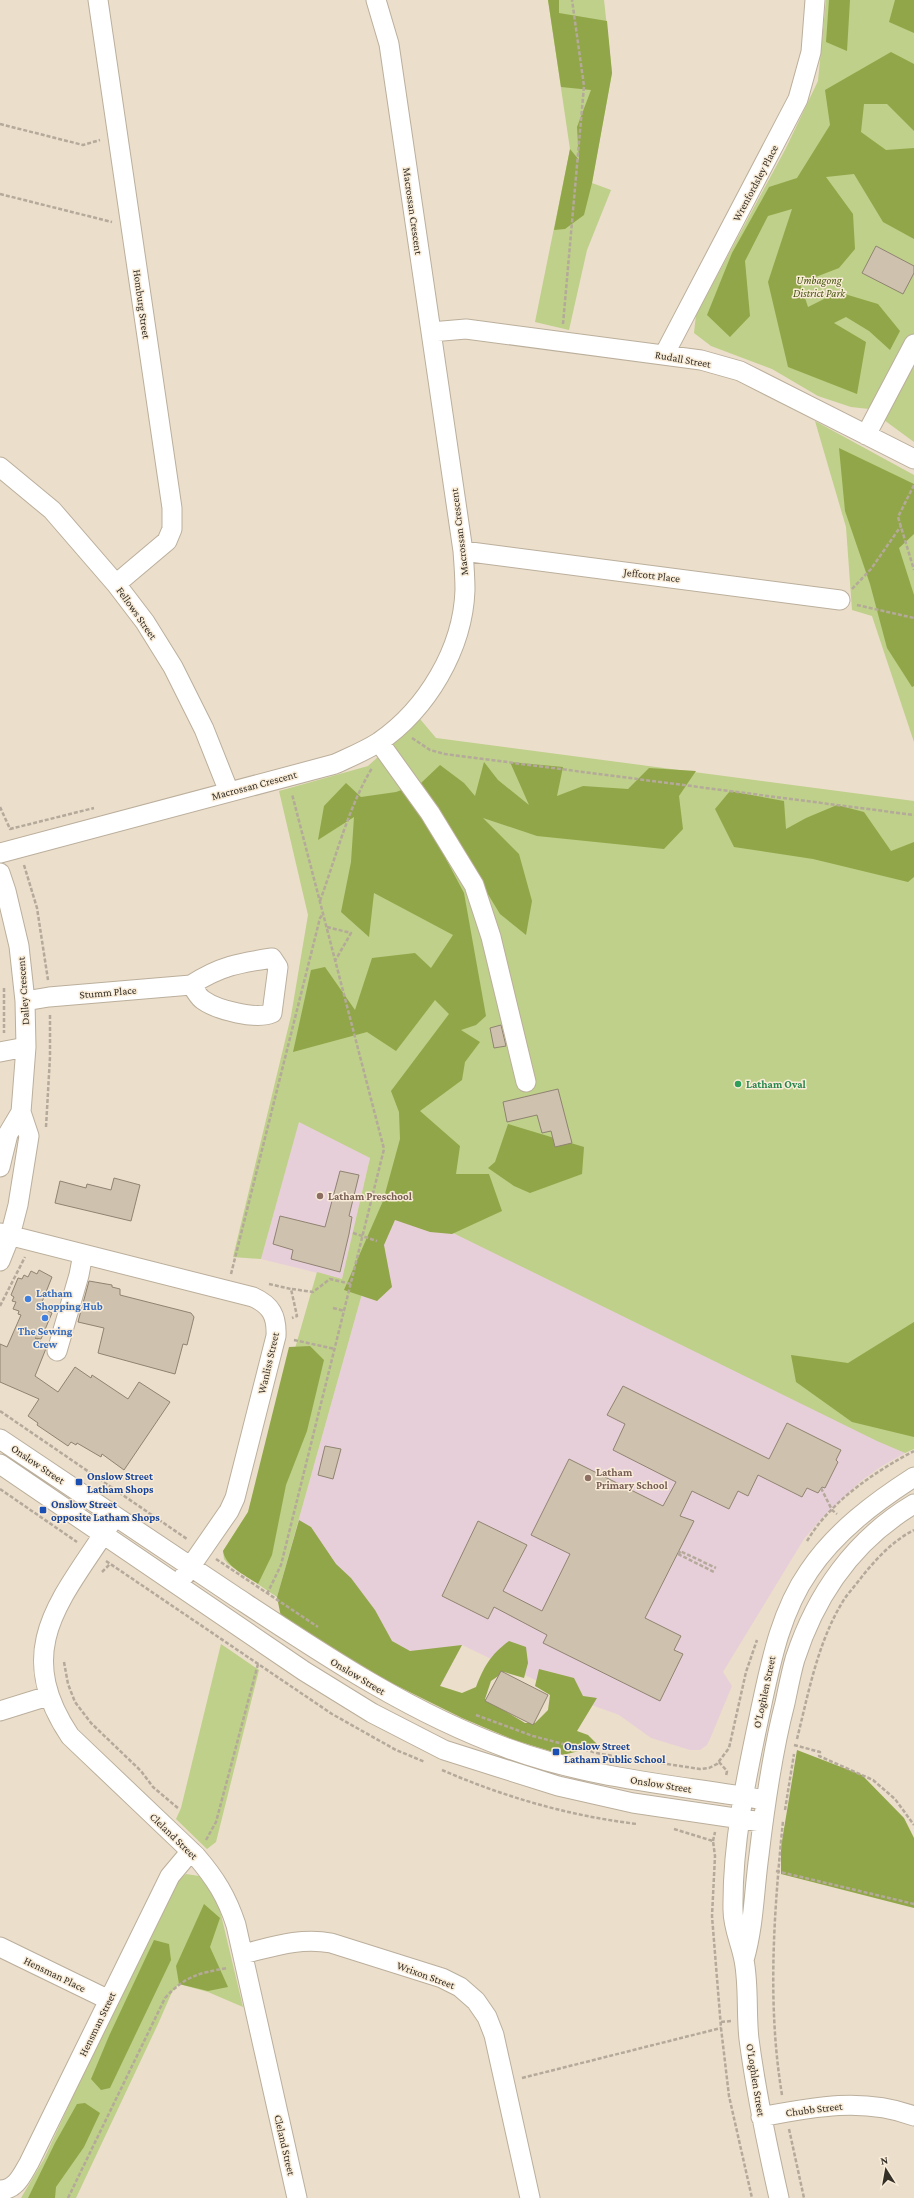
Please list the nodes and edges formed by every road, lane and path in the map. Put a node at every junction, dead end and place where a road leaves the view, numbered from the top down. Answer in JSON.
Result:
{"nodes":[{"id":1,"x":98,"y":0,"type":"edge"},
{"id":2,"x":376,"y":0,"type":"edge"},
{"id":3,"x":572,"y":0,"type":"edge"},
{"id":4,"x":815,"y":0,"type":"edge"},
{"id":5,"x":0,"y":124,"type":"edge"},
{"id":6,"x":118,"y":135,"type":"junction"},
{"id":7,"x":0,"y":194,"type":"edge"},
{"id":8,"x":132,"y":229,"type":"junction"},
{"id":9,"x":431,"y":332,"type":"junction"},
{"id":10,"x":556,"y":340,"type":"junction"},
{"id":11,"x":914,"y":344,"type":"edge"},
{"id":12,"x":664,"y":355,"type":"junction"},
{"id":13,"x":866,"y":435,"type":"junction"},
{"id":14,"x":914,"y":459,"type":"edge"},
{"id":15,"x":0,"y":467,"type":"edge"},
{"id":16,"x":914,"y":484,"type":"edge"},
{"id":17,"x":901,"y":526,"type":"junction"},
{"id":18,"x":463,"y":551,"type":"junction"},
{"id":19,"x":914,"y":570,"type":"edge"},
{"id":20,"x":116,"y":584,"type":"junction"},
{"id":21,"x":840,"y":600,"type":"junction"},
{"id":22,"x":914,"y":618,"type":"edge"},
{"id":23,"x":399,"y":725,"type":"junction"},
{"id":24,"x":379,"y":742,"type":"junction"},
{"id":25,"x":375,"y":762,"type":"dead end"},
{"id":26,"x":288,"y":776,"type":"junction"},
{"id":27,"x":229,"y":792,"type":"junction"},
{"id":28,"x":0,"y":807,"type":"edge"},
{"id":29,"x":96,"y":807,"type":"dead end"},
{"id":30,"x":914,"y":815,"type":"edge"},
{"id":31,"x":0,"y":853,"type":"edge"},
{"id":32,"x":23,"y":862,"type":"dead end"},
{"id":33,"x":0,"y":873,"type":"edge"},
{"id":34,"x":3,"y":892,"type":"edge"},
{"id":35,"x":320,"y":901,"type":"junction"},
{"id":36,"x":323,"y":914,"type":"junction"},
{"id":37,"x":326,"y":927,"type":"junction"},
{"id":38,"x":335,"y":961,"type":"junction"},
{"id":39,"x":191,"y":985,"type":"dead end"},
{"id":40,"x":4,"y":987,"type":"dead end"},
{"id":41,"x":49,"y":997,"type":"junction"},
{"id":42,"x":25,"y":1002,"type":"junction"},
{"id":43,"x":26,"y":1047,"type":"junction"},
{"id":44,"x":2,"y":1052,"type":"edge"},
{"id":45,"x":526,"y":1082,"type":"dead end"},
{"id":46,"x":21,"y":1112,"type":"junction"},
{"id":47,"x":0,"y":1167,"type":"edge"},
{"id":48,"x":353,"y":1233,"type":"dead end"},
{"id":49,"x":5,"y":1234,"type":"edge"},
{"id":50,"x":363,"y":1237,"type":"junction"},
{"id":51,"x":377,"y":1240,"type":"dead end"},
{"id":52,"x":27,"y":1253,"type":"dead end"},
{"id":53,"x":83,"y":1254,"type":"junction"},
{"id":54,"x":0,"y":1261,"type":"edge"},
{"id":55,"x":351,"y":1284,"type":"junction"},
{"id":56,"x":291,"y":1289,"type":"dead end"},
{"id":57,"x":225,"y":1290,"type":"junction"},
{"id":58,"x":0,"y":1306,"type":"edge"},
{"id":59,"x":333,"y":1308,"type":"dead end"},
{"id":60,"x":345,"y":1311,"type":"junction"},
{"id":61,"x":276,"y":1336,"type":"junction"},
{"id":62,"x":335,"y":1349,"type":"junction"},
{"id":63,"x":57,"y":1351,"type":"dead end"},
{"id":64,"x":0,"y":1411,"type":"edge"},
{"id":65,"x":0,"y":1439,"type":"edge"},
{"id":66,"x":914,"y":1451,"type":"edge"},
{"id":67,"x":29,"y":1458,"type":"junction"},
{"id":68,"x":0,"y":1464,"type":"edge"},
{"id":69,"x":17,"y":1476,"type":"junction"},
{"id":70,"x":914,"y":1477,"type":"edge"},
{"id":71,"x":821,"y":1488,"type":"dead end"},
{"id":72,"x":0,"y":1489,"type":"edge"},
{"id":73,"x":914,"y":1504,"type":"edge"},
{"id":74,"x":832,"y":1510,"type":"junction"},
{"id":75,"x":115,"y":1516,"type":"junction"},
{"id":76,"x":815,"y":1529,"type":"dead end"},
{"id":77,"x":914,"y":1530,"type":"edge"},
{"id":78,"x":103,"y":1535,"type":"junction"},
{"id":79,"x":203,"y":1549,"type":"junction"},
{"id":80,"x":92,"y":1552,"type":"junction"},
{"id":81,"x":110,"y":1564,"type":"junction"},
{"id":82,"x":191,"y":1566,"type":"junction"},
{"id":83,"x":716,"y":1568,"type":"dead end"},
{"id":84,"x":714,"y":1572,"type":"dead end"},
{"id":85,"x":98,"y":1575,"type":"dead end"},
{"id":86,"x":178,"y":1586,"type":"junction"},
{"id":87,"x":267,"y":1593,"type":"junction"},
{"id":88,"x":257,"y":1611,"type":"junction"},
{"id":89,"x":324,"y":1631,"type":"dead end"},
{"id":90,"x":64,"y":1655,"type":"dead end"},
{"id":91,"x":749,"y":1661,"type":"dead end"},
{"id":92,"x":258,"y":1664,"type":"junction"},
{"id":93,"x":48,"y":1696,"type":"junction"},
{"id":94,"x":0,"y":1711,"type":"edge"},
{"id":95,"x":332,"y":1714,"type":"dead end"},
{"id":96,"x":474,"y":1714,"type":"dead end"},
{"id":97,"x":454,"y":1727,"type":"junction"},
{"id":98,"x":795,"y":1745,"type":"junction"},
{"id":99,"x":444,"y":1750,"type":"junction"},
{"id":100,"x":719,"y":1762,"type":"junction"},
{"id":101,"x":727,"y":1771,"type":"dead end"},
{"id":102,"x":742,"y":1796,"type":"junction"},
{"id":103,"x":765,"y":1800,"type":"junction"},
{"id":104,"x":179,"y":1809,"type":"dead end"},
{"id":105,"x":739,"y":1818,"type":"junction"},
{"id":106,"x":762,"y":1822,"type":"junction"},
{"id":107,"x":914,"y":1825,"type":"edge"},
{"id":108,"x":193,"y":1853,"type":"junction"},
{"id":109,"x":715,"y":1856,"type":"dead end"},
{"id":110,"x":778,"y":1871,"type":"junction"},
{"id":111,"x":914,"y":1904,"type":"edge"},
{"id":112,"x":0,"y":1947,"type":"edge"},
{"id":113,"x":244,"y":1959,"type":"junction"},
{"id":114,"x":744,"y":1960,"type":"junction"},
{"id":115,"x":109,"y":2000,"type":"junction"},
{"id":116,"x":721,"y":2028,"type":"junction"},
{"id":117,"x":504,"y":2080,"type":"junction"},
{"id":118,"x":785,"y":2112,"type":"junction"},
{"id":119,"x":914,"y":2116,"type":"edge"},
{"id":120,"x":761,"y":2117,"type":"junction"},
{"id":121,"x":0,"y":2190,"type":"edge"},
{"id":122,"x":68,"y":2198,"type":"edge"},
{"id":123,"x":297,"y":2198,"type":"edge"},
{"id":124,"x":530,"y":2198,"type":"edge"},
{"id":125,"x":752,"y":2198,"type":"edge"},
{"id":126,"x":779,"y":2198,"type":"edge"},
{"id":127,"x":804,"y":2198,"type":"edge"}],
"edges":[{"from":1,"to":6,"type":"street","name":"Homburg Street"},
{"from":2,"to":9,"type":"street","name":"Macrossan Crescent"},
{"from":3,"to":10,"type":"path"},
{"from":4,"to":12,"type":"street","name":"Wrenfordsley Place"},
{"from":5,"to":6,"type":"path"},
{"from":6,"to":8,"type":"street","name":"Homburg Street"},
{"from":7,"to":8,"type":"path"},
{"from":8,"to":20,"type":"street","name":"Homburg Street"},
{"from":9,"to":10,"type":"street","name":"Rudall Street"},
{"from":9,"to":18,"type":"street","name":"Macrossan Crescent"},
{"from":10,"to":12,"type":"street","name":"Rudall Street"},
{"from":11,"to":13,"type":"street"},
{"from":12,"to":13,"type":"street","name":"Rudall Street"},
{"from":13,"to":14,"type":"street","name":"Rudall Street"},
{"from":15,"to":20,"type":"street","name":"Fellows Street"},
{"from":16,"to":17,"type":"path"},
{"from":17,"to":19,"type":"path"},
{"from":17,"to":21,"type":"path"},
{"from":18,"to":21,"type":"street","name":"Jeffcott Place"},
{"from":18,"to":23,"type":"street","name":"Macrossan Crescent"},
{"from":20,"to":27,"type":"street","name":"Fellows Street"},
{"from":21,"to":22,"type":"path"},
{"from":23,"to":24,"type":"street","name":"Macrossan Crescent"},
{"from":23,"to":30,"type":"path"},
{"from":24,"to":26,"type":"street","name":"Macrossan Crescent"},
{"from":24,"to":45,"type":"street"},
{"from":25,"to":35,"type":"path"},
{"from":26,"to":27,"type":"street","name":"Macrossan Crescent"},
{"from":26,"to":35,"type":"path"},
{"from":27,"to":31,"type":"street","name":"Macrossan Crescent"},
{"from":28,"to":29,"type":"path"},
{"from":32,"to":41,"type":"path"},
{"from":33,"to":34,"type":"street","name":"Dalley Crescent"},
{"from":34,"to":42,"type":"street","name":"Dalley Crescent"},
{"from":35,"to":36,"type":"path"},
{"from":36,"to":37,"type":"path"},
{"from":36,"to":57,"type":"path"},
{"from":37,"to":38,"type":"path"},
{"from":37,"to":38,"type":"path"},
{"from":38,"to":50,"type":"path"},
{"from":39,"to":41,"type":"street","name":"Stumm Place"},
{"from":40,"to":44,"type":"path"},
{"from":41,"to":42,"type":"street","name":"Stumm Place"},
{"from":42,"to":43,"type":"street","name":"Dalley Crescent"},
{"from":43,"to":44,"type":"street"},
{"from":43,"to":46,"type":"street","name":"Dalley Crescent"},
{"from":46,"to":47,"type":"street","name":"Dalley Crescent"},
{"from":46,"to":49,"type":"street","name":"Dalley Crescent"},
{"from":48,"to":50,"type":"path"},
{"from":49,"to":53,"type":"street","name":"Wanliss Street"},
{"from":49,"to":54,"type":"street","name":"Dalley Crescent"},
{"from":50,"to":51,"type":"path"},
{"from":50,"to":55,"type":"path"},
{"from":52,"to":58,"type":"path"},
{"from":53,"to":57,"type":"street","name":"Wanliss Street"},
{"from":53,"to":63,"type":"street"},
{"from":55,"to":56,"type":"path"},
{"from":55,"to":60,"type":"path"},
{"from":57,"to":61,"type":"street","name":"Wanliss Street"},
{"from":59,"to":60,"type":"path"},
{"from":60,"to":62,"type":"path"},
{"from":61,"to":62,"type":"path"},
{"from":61,"to":79,"type":"street","name":"Wanliss Street"},
{"from":62,"to":87,"type":"path"},
{"from":64,"to":79,"type":"path"},
{"from":65,"to":67,"type":"street","name":"Onslow Street"},
{"from":66,"to":74,"type":"path"},
{"from":67,"to":69,"type":"street"},
{"from":67,"to":75,"type":"street","name":"Onslow Street"},
{"from":68,"to":69,"type":"street","name":"Onslow Street"},
{"from":69,"to":78,"type":"street","name":"Onslow Street"},
{"from":70,"to":102,"type":"street","name":"O'Loghlen Street"},
{"from":71,"to":74,"type":"path"},
{"from":72,"to":80,"type":"path"},
{"from":73,"to":103,"type":"street","name":"O'Loghlen Street"},
{"from":74,"to":76,"type":"path"},
{"from":75,"to":78,"type":"street","name":"Cleland Street"},
{"from":75,"to":82,"type":"street","name":"Onslow Street"},
{"from":77,"to":98,"type":"path"},
{"from":78,"to":80,"type":"street","name":"Cleland Street"},
{"from":78,"to":86,"type":"street","name":"Onslow Street"},
{"from":79,"to":82,"type":"street","name":"Wanliss Street"},
{"from":79,"to":87,"type":"path"},
{"from":80,"to":81,"type":"path"},
{"from":80,"to":93,"type":"street","name":"Cleland Street"},
{"from":81,"to":85,"type":"path"},
{"from":81,"to":92,"type":"path"},
{"from":82,"to":86,"type":"street","name":"Wanliss Street"},
{"from":82,"to":88,"type":"street","name":"Onslow Street"},
{"from":83,"to":84,"type":"path"},
{"from":86,"to":99,"type":"street","name":"Onslow Street"},
{"from":87,"to":88,"type":"path"},
{"from":87,"to":89,"type":"path"},
{"from":88,"to":97,"type":"street","name":"Onslow Street"},
{"from":90,"to":104,"type":"path"},
{"from":91,"to":100,"type":"path"},
{"from":92,"to":95,"type":"path"},
{"from":92,"to":108,"type":"path"},
{"from":93,"to":94,"type":"street"},
{"from":93,"to":108,"type":"street","name":"Cleland Street"},
{"from":96,"to":100,"type":"path"},
{"from":97,"to":99,"type":"street"},
{"from":97,"to":102,"type":"street","name":"Onslow Street"},
{"from":98,"to":107,"type":"path"},
{"from":98,"to":110,"type":"path"},
{"from":99,"to":105,"type":"street","name":"Onslow Street"},
{"from":100,"to":101,"type":"path"},
{"from":102,"to":103,"type":"street","name":"Onslow Street"},
{"from":102,"to":105,"type":"street","name":"O'Loghlen Street"},
{"from":103,"to":106,"type":"street","name":"O'Loghlen Street"},
{"from":105,"to":106,"type":"street","name":"Onslow Street"},
{"from":105,"to":114,"type":"street","name":"O'Loghlen Street"},
{"from":106,"to":114,"type":"street","name":"O'Loghlen Street"},
{"from":108,"to":113,"type":"street","name":"Cleland Street"},
{"from":108,"to":115,"type":"street","name":"Hensman Street"},
{"from":109,"to":116,"type":"path"},
{"from":110,"to":111,"type":"path"},
{"from":110,"to":118,"type":"path"},
{"from":112,"to":115,"type":"street","name":"Hensman Place"},
{"from":113,"to":117,"type":"street","name":"Wrixon Street"},
{"from":113,"to":122,"type":"path"},
{"from":113,"to":123,"type":"street","name":"Cleland Street"},
{"from":114,"to":120,"type":"street","name":"O'Loghlen Street"},
{"from":115,"to":121,"type":"street","name":"Hensman Street"},
{"from":116,"to":117,"type":"path"},
{"from":116,"to":125,"type":"path"},
{"from":117,"to":124,"type":"street","name":"Wrixon Street"},
{"from":118,"to":119,"type":"street","name":"Chubb Street"},
{"from":118,"to":120,"type":"street","name":"Chubb Street"},
{"from":118,"to":127,"type":"path"},
{"from":120,"to":126,"type":"street","name":"O'Loghlen Street"}]}
